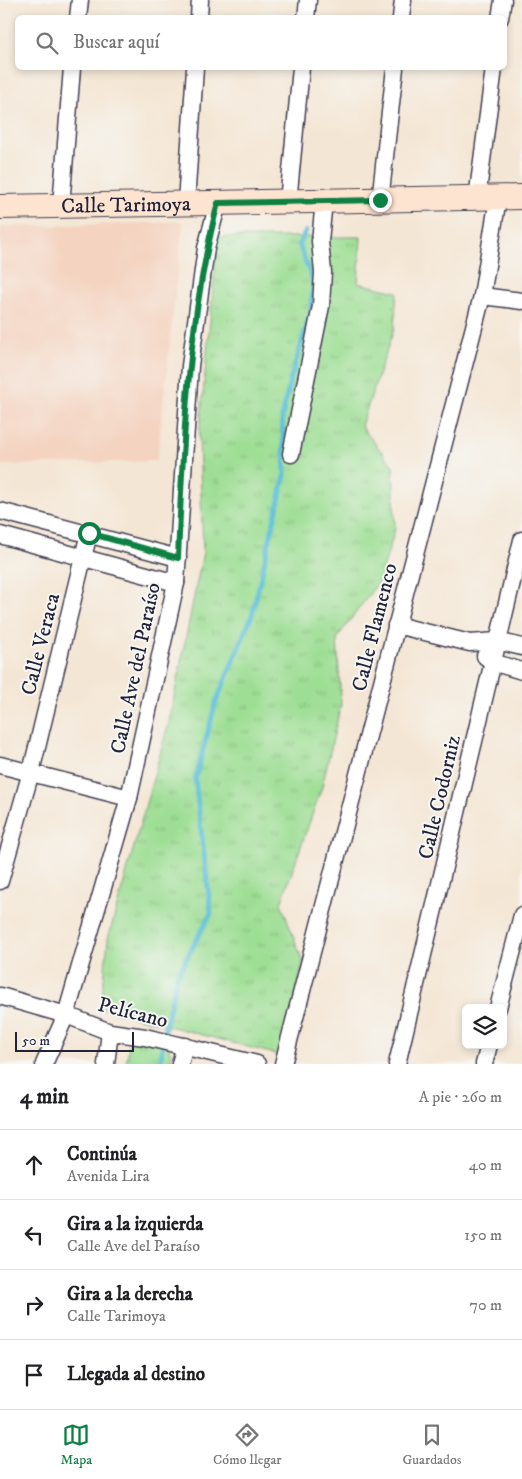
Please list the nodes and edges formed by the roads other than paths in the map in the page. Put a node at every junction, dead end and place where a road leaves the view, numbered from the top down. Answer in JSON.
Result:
{"nodes":[{"id":1,"x":80,"y":0,"type":"edge"},
{"id":2,"x":200,"y":0,"type":"edge"},
{"id":3,"x":308,"y":0,"type":"edge"},
{"id":4,"x":403,"y":0,"type":"edge"},
{"id":5,"x":503,"y":0,"type":"edge"},
{"id":6,"x":78,"y":15,"type":"edge"},
{"id":7,"x":199,"y":15,"type":"edge"},
{"id":8,"x":306,"y":15,"type":"edge"},
{"id":9,"x":401,"y":15,"type":"edge"},
{"id":10,"x":500,"y":15,"type":"edge"},
{"id":11,"x":72,"y":70,"type":"edge"},
{"id":12,"x":195,"y":70,"type":"edge"},
{"id":13,"x":301,"y":70,"type":"edge"},
{"id":14,"x":395,"y":70,"type":"edge"},
{"id":15,"x":494,"y":70,"type":"edge"},
{"id":16,"x":522,"y":197,"type":"edge"},
{"id":17,"x":487,"y":199,"type":"junction"},
{"id":18,"x":380,"y":200,"type":"junction"},
{"id":19,"x":324,"y":201,"type":"junction"},
{"id":20,"x":288,"y":202,"type":"junction"},
{"id":21,"x":186,"y":203,"type":"junction"},
{"id":22,"x":218,"y":203,"type":"junction"},
{"id":23,"x":61,"y":206,"type":"junction"},
{"id":24,"x":0,"y":207,"type":"edge"},
{"id":25,"x":482,"y":296,"type":"junction"},
{"id":26,"x":522,"y":301,"type":"edge"},
{"id":27,"x":291,"y":454,"type":"dead end"},
{"id":28,"x":0,"y":511,"type":"edge"},
{"id":29,"x":89,"y":533,"type":"junction"},
{"id":30,"x":0,"y":535,"type":"edge"},
{"id":31,"x":522,"y":540,"type":"edge"},
{"id":32,"x":83,"y":557,"type":"junction"},
{"id":33,"x":178,"y":558,"type":"junction"},
{"id":34,"x":176,"y":583,"type":"junction"},
{"id":35,"x":396,"y":625,"type":"junction"},
{"id":36,"x":497,"y":641,"type":"junction"},
{"id":37,"x":470,"y":643,"type":"junction"},
{"id":38,"x":522,"y":647,"type":"edge"},
{"id":39,"x":492,"y":662,"type":"junction"},
{"id":40,"x":522,"y":671,"type":"edge"},
{"id":41,"x":0,"y":765,"type":"edge"},
{"id":42,"x":31,"y":772,"type":"junction"},
{"id":43,"x":129,"y":798,"type":"junction"},
{"id":44,"x":0,"y":881,"type":"edge"},
{"id":45,"x":522,"y":915,"type":"edge"},
{"id":46,"x":0,"y":996,"type":"edge"},
{"id":47,"x":499,"y":1004,"type":"edge"},
{"id":48,"x":66,"y":1015,"type":"junction"},
{"id":49,"x":110,"y":1032,"type":"junction"},
{"id":50,"x":184,"y":1046,"type":"junction"},
{"id":51,"x":488,"y":1049,"type":"edge"},
{"id":52,"x":44,"y":1064,"type":"edge"},
{"id":53,"x":106,"y":1064,"type":"edge"},
{"id":54,"x":180,"y":1064,"type":"edge"},
{"id":55,"x":258,"y":1064,"type":"edge"},
{"id":56,"x":282,"y":1064,"type":"edge"},
{"id":57,"x":397,"y":1064,"type":"edge"},
{"id":58,"x":484,"y":1064,"type":"edge"}],
"edges":[{"from":1,"to":6,"type":"street"},
{"from":2,"to":7,"type":"street"},
{"from":3,"to":8,"type":"street"},
{"from":4,"to":9,"type":"street"},
{"from":5,"to":10,"type":"street"},
{"from":11,"to":23,"type":"street"},
{"from":12,"to":21,"type":"street"},
{"from":13,"to":20,"type":"street"},
{"from":14,"to":18,"type":"street"},
{"from":15,"to":17,"type":"street","name":"Calle Flamenco"},
{"from":16,"to":17,"type":"street","name":"Calle Tarimoya"},
{"from":17,"to":18,"type":"street","name":"Calle Tarimoya"},
{"from":17,"to":25,"type":"street","name":"Calle Flamenco"},
{"from":18,"to":19,"type":"street","name":"Calle Tarimoya"},
{"from":19,"to":20,"type":"street","name":"Calle Tarimoya"},
{"from":19,"to":27,"type":"street"},
{"from":20,"to":22,"type":"street","name":"Calle Tarimoya"},
{"from":21,"to":22,"type":"street","name":"Calle Tarimoya"},
{"from":21,"to":23,"type":"street","name":"Calle Tarimoya"},
{"from":22,"to":33,"type":"street","name":"Calle Ave del Paraíso"},
{"from":23,"to":24,"type":"street","name":"Calle Tarimoya"},
{"from":25,"to":26,"type":"street"},
{"from":25,"to":35,"type":"street","name":"Calle Flamenco"},
{"from":28,"to":29,"type":"street"},
{"from":29,"to":32,"type":"street","name":"Calle Veraca"},
{"from":29,"to":33,"type":"street"},
{"from":30,"to":32,"type":"street"},
{"from":31,"to":36,"type":"street","name":"Calle Codorniz"},
{"from":32,"to":34,"type":"street"},
{"from":32,"to":42,"type":"street","name":"Calle Veraca"},
{"from":33,"to":34,"type":"street","name":"Calle Ave del Paraíso"},
{"from":34,"to":43,"type":"street","name":"Calle Ave del Paraíso"},
{"from":35,"to":37,"type":"street"},
{"from":35,"to":56,"type":"street","name":"Calle Flamenco"},
{"from":36,"to":37,"type":"street"},
{"from":36,"to":38,"type":"street"},
{"from":36,"to":39,"type":"street","name":"Calle Codorniz"},
{"from":37,"to":39,"type":"street"},
{"from":39,"to":40,"type":"street"},
{"from":39,"to":57,"type":"street","name":"Calle Codorniz"},
{"from":41,"to":42,"type":"street"},
{"from":42,"to":43,"type":"street"},
{"from":42,"to":44,"type":"street","name":"Calle Veraca"},
{"from":43,"to":48,"type":"street","name":"Calle Ave del Paraíso"},
{"from":45,"to":47,"type":"street"},
{"from":46,"to":48,"type":"street","name":"Pelícano"},
{"from":48,"to":49,"type":"street","name":"Pelícano"},
{"from":48,"to":52,"type":"street","name":"Calle Ave del Paraíso"},
{"from":49,"to":50,"type":"street","name":"Pelícano"},
{"from":49,"to":53,"type":"street"},
{"from":50,"to":54,"type":"street"},
{"from":50,"to":55,"type":"street","name":"Pelícano"},
{"from":51,"to":58,"type":"street"}]}
